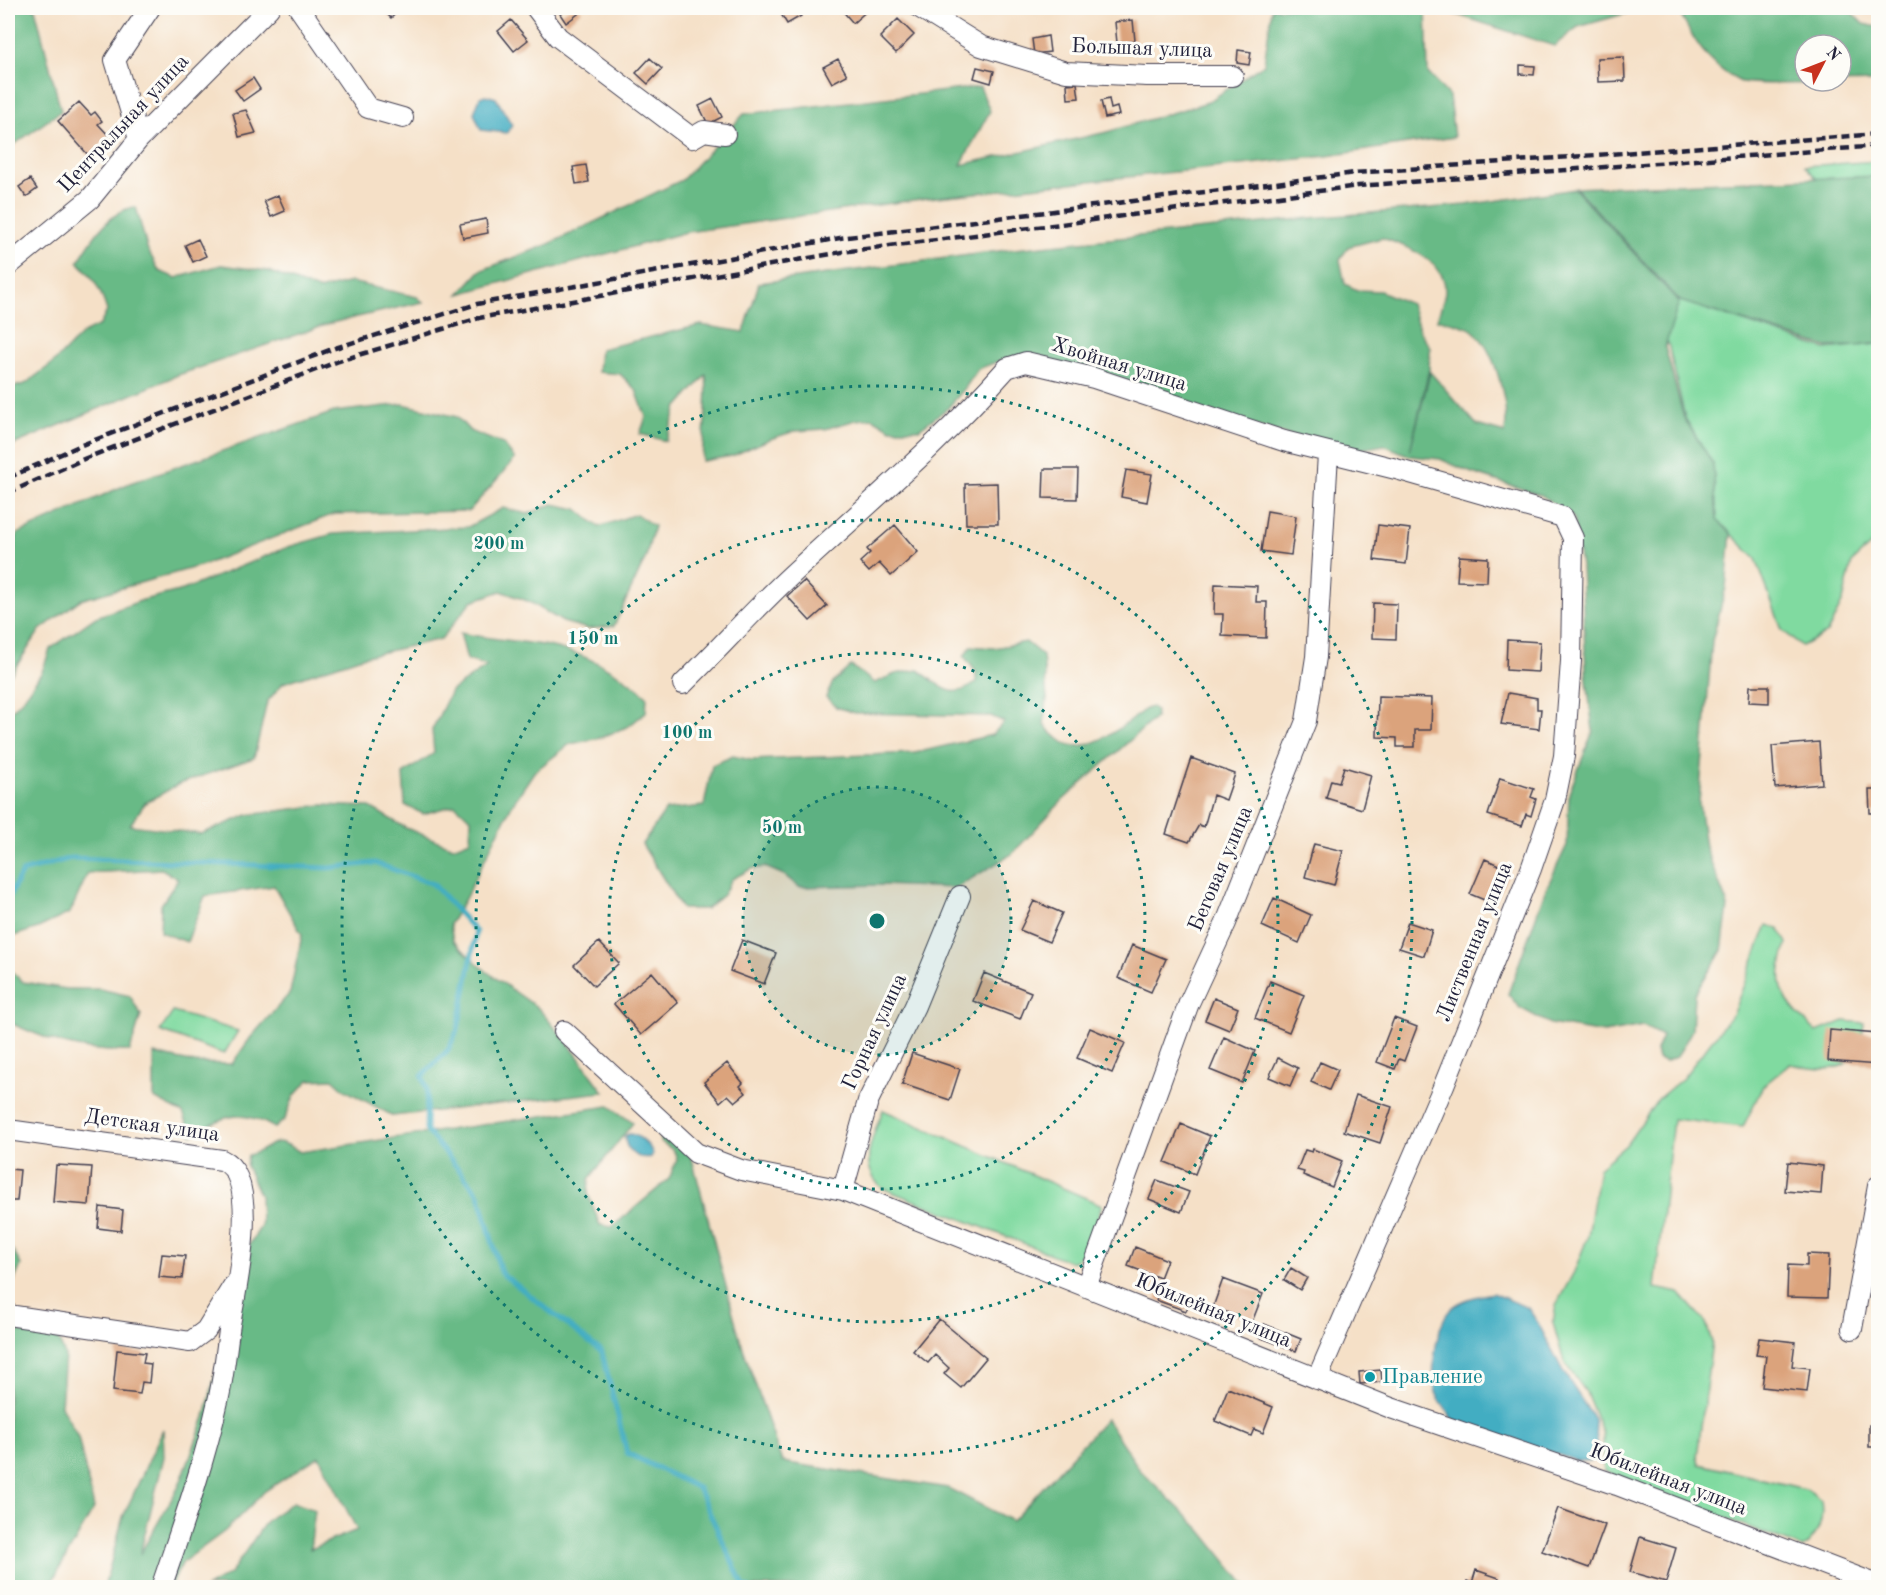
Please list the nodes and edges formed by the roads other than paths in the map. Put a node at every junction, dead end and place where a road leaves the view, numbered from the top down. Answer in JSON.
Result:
{"nodes":[{"id":1,"x":150,"y":8,"type":"edge"},
{"id":2,"x":269,"y":8,"type":"edge"},
{"id":3,"x":299,"y":8,"type":"edge"},
{"id":4,"x":536,"y":8,"type":"edge"},
{"id":5,"x":920,"y":8,"type":"edge"},
{"id":6,"x":1233,"y":76,"type":"dead end"},
{"id":7,"x":404,"y":118,"type":"dead end"},
{"id":8,"x":724,"y":134,"type":"dead end"},
{"id":9,"x":139,"y":139,"type":"junction"},
{"id":10,"x":8,"y":266,"type":"edge"},
{"id":11,"x":1328,"y":454,"type":"junction"},
{"id":12,"x":1550,"y":511,"type":"joint"},
{"id":13,"x":683,"y":684,"type":"dead end"},
{"id":14,"x":960,"y":896,"type":"dead end"},
{"id":15,"x":564,"y":1031,"type":"dead end"},
{"id":16,"x":8,"y":1130,"type":"edge"},
{"id":17,"x":1878,"y":1186,"type":"edge"},
{"id":18,"x":843,"y":1190,"type":"junction"},
{"id":19,"x":239,"y":1276,"type":"junction"},
{"id":20,"x":1086,"y":1287,"type":"junction"},
{"id":21,"x":8,"y":1315,"type":"edge"},
{"id":22,"x":1852,"y":1329,"type":"dead end"},
{"id":23,"x":1317,"y":1379,"type":"junction"},
{"id":24,"x":1878,"y":1585,"type":"edge"},
{"id":25,"x":161,"y":1587,"type":"edge"}],
"edges":[{"from":1,"to":9,"type":"street"},
{"from":2,"to":9,"type":"street","name":"Центральная улица"},
{"from":3,"to":7,"type":"street"},
{"from":4,"to":8,"type":"street"},
{"from":5,"to":6,"type":"street","name":"Большая улица"},
{"from":9,"to":10,"type":"street","name":"Центральная улица"},
{"from":11,"to":12,"type":"street","name":"Хвойная улица"},
{"from":11,"to":13,"type":"street","name":"Хвойная улица"},
{"from":11,"to":20,"type":"street","name":"Беговая улица"},
{"from":12,"to":23,"type":"street","name":"Лиственная улица"},
{"from":14,"to":18,"type":"street","name":"Горная улица"},
{"from":15,"to":18,"type":"street","name":"Юбилейная улица"},
{"from":16,"to":19,"type":"street","name":"Детская улица"},
{"from":17,"to":22,"type":"street"},
{"from":18,"to":20,"type":"street","name":"Юбилейная улица"},
{"from":19,"to":21,"type":"street","name":"Детская улица"},
{"from":19,"to":25,"type":"street"},
{"from":20,"to":23,"type":"street","name":"Юбилейная улица"},
{"from":23,"to":24,"type":"street","name":"Юбилейная улица"}]}
